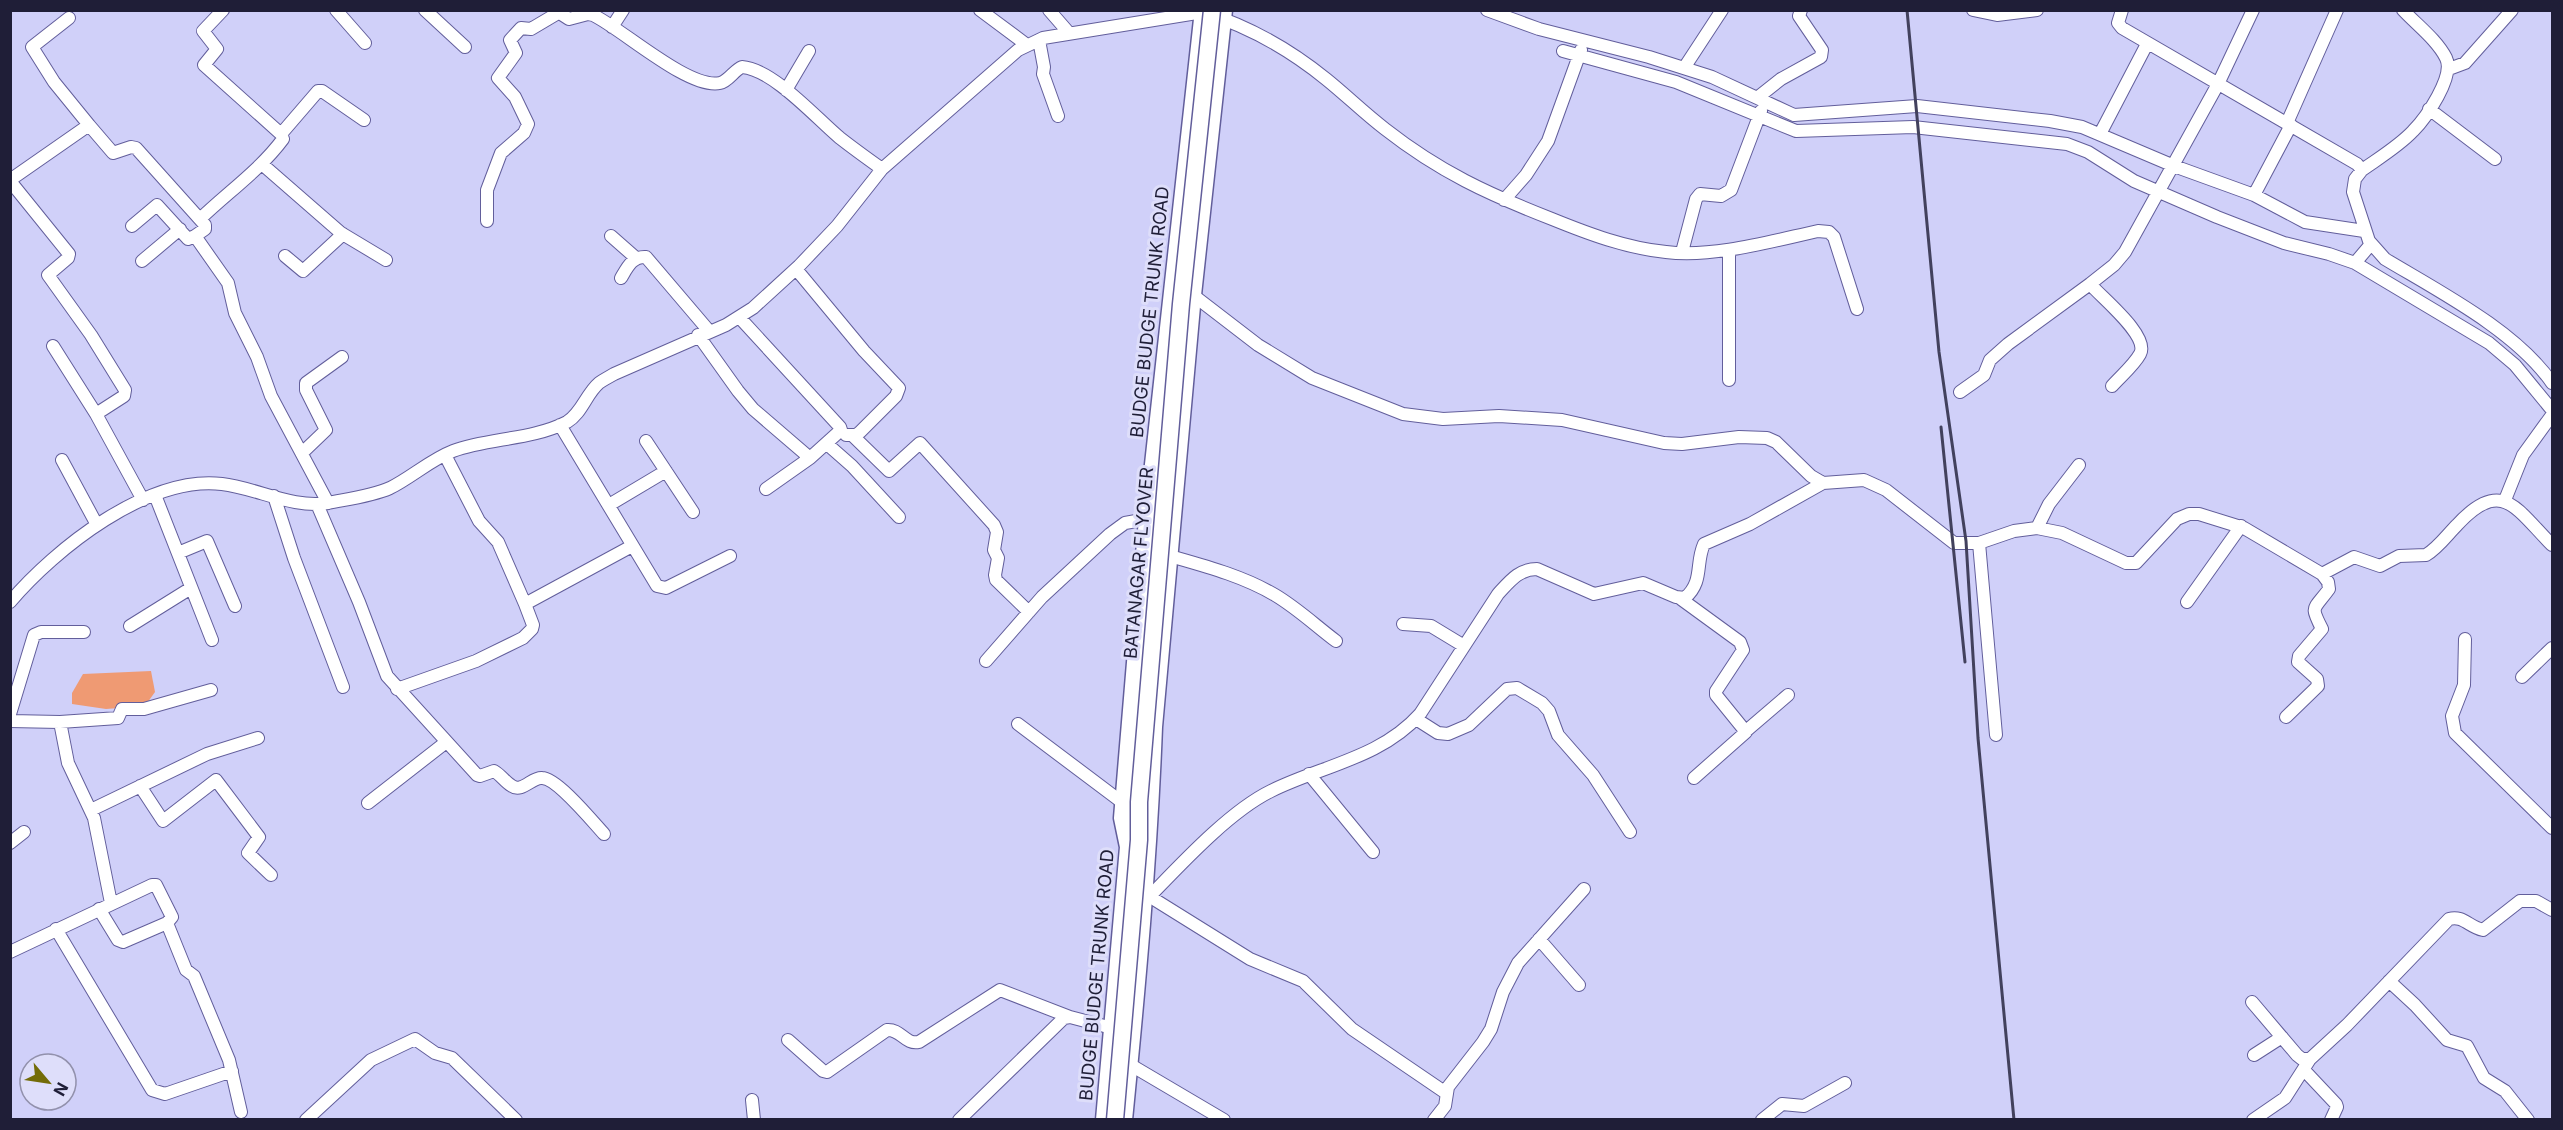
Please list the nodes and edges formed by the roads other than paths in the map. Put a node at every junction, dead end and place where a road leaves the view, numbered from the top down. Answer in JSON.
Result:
{"nodes":[{"id":1,"x":223,"y":10,"type":"edge"},
{"id":2,"x":336,"y":10,"type":"edge"},
{"id":3,"x":425,"y":10,"type":"edge"},
{"id":4,"x":623,"y":10,"type":"edge"},
{"id":5,"x":980,"y":10,"type":"edge"},
{"id":6,"x":1049,"y":10,"type":"edge"},
{"id":7,"x":1487,"y":10,"type":"edge"},
{"id":8,"x":1722,"y":10,"type":"edge"},
{"id":9,"x":1801,"y":10,"type":"edge"},
{"id":10,"x":1973,"y":10,"type":"edge"},
{"id":11,"x":2037,"y":10,"type":"edge"},
{"id":12,"x":2122,"y":10,"type":"edge"},
{"id":13,"x":2253,"y":10,"type":"edge"},
{"id":14,"x":2337,"y":10,"type":"edge"},
{"id":15,"x":2403,"y":10,"type":"edge"},
{"id":16,"x":2512,"y":10,"type":"edge"},
{"id":17,"x":557,"y":12,"type":"edge"},
{"id":18,"x":588,"y":12,"type":"edge"},
{"id":19,"x":1213,"y":12,"type":"edge"},
{"id":20,"x":69,"y":18,"type":"dead end"},
{"id":21,"x":612,"y":27,"type":"junction"},
{"id":22,"x":1069,"y":33,"type":"junction"},
{"id":23,"x":1039,"y":40,"type":"junction"},
{"id":24,"x":1584,"y":40,"type":"junction"},
{"id":25,"x":365,"y":43,"type":"dead end"},
{"id":26,"x":2147,"y":44,"type":"junction"},
{"id":27,"x":1027,"y":45,"type":"junction"},
{"id":28,"x":465,"y":47,"type":"dead end"},
{"id":29,"x":809,"y":51,"type":"dead end"},
{"id":30,"x":1563,"y":51,"type":"dead end"},
{"id":31,"x":1580,"y":56,"type":"junction"},
{"id":32,"x":1684,"y":68,"type":"junction"},
{"id":33,"x":2449,"y":69,"type":"junction"},
{"id":34,"x":2218,"y":84,"type":"junction"},
{"id":35,"x":786,"y":90,"type":"junction"},
{"id":36,"x":1761,"y":108,"type":"junction"},
{"id":37,"x":2429,"y":109,"type":"junction"},
{"id":38,"x":1058,"y":116,"type":"dead end"},
{"id":39,"x":364,"y":120,"type":"dead end"},
{"id":40,"x":88,"y":124,"type":"junction"},
{"id":41,"x":2289,"y":124,"type":"junction"},
{"id":42,"x":281,"y":134,"type":"junction"},
{"id":43,"x":2100,"y":134,"type":"junction"},
{"id":44,"x":2495,"y":159,"type":"dead end"},
{"id":45,"x":263,"y":165,"type":"junction"},
{"id":46,"x":882,"y":169,"type":"junction"},
{"id":47,"x":2362,"y":170,"type":"junction"},
{"id":48,"x":2166,"y":179,"type":"junction"},
{"id":49,"x":10,"y":181,"type":"edge"},
{"id":50,"x":2254,"y":195,"type":"junction"},
{"id":51,"x":1504,"y":200,"type":"junction"},
{"id":52,"x":200,"y":219,"type":"junction"},
{"id":53,"x":487,"y":221,"type":"dead end"},
{"id":54,"x":132,"y":226,"type":"dead end"},
{"id":55,"x":180,"y":229,"type":"junction"},
{"id":56,"x":2364,"y":231,"type":"junction"},
{"id":57,"x":343,"y":234,"type":"junction"},
{"id":58,"x":195,"y":236,"type":"junction"},
{"id":59,"x":610,"y":236,"type":"dead end"},
{"id":60,"x":1729,"y":250,"type":"junction"},
{"id":61,"x":1682,"y":252,"type":"junction"},
{"id":62,"x":2362,"y":255,"type":"junction"},
{"id":63,"x":285,"y":256,"type":"dead end"},
{"id":64,"x":636,"y":258,"type":"junction"},
{"id":65,"x":386,"y":260,"type":"dead end"},
{"id":66,"x":142,"y":261,"type":"dead end"},
{"id":67,"x":796,"y":268,"type":"junction"},
{"id":68,"x":621,"y":278,"type":"dead end"},
{"id":69,"x":2090,"y":284,"type":"junction"},
{"id":70,"x":1193,"y":295,"type":"junction"},
{"id":71,"x":1857,"y":309,"type":"dead end"},
{"id":72,"x":739,"y":317,"type":"junction"},
{"id":73,"x":703,"y":333,"type":"junction"},
{"id":74,"x":53,"y":346,"type":"dead end"},
{"id":75,"x":342,"y":357,"type":"dead end"},
{"id":76,"x":1729,"y":380,"type":"dead end"},
{"id":77,"x":2553,"y":383,"type":"edge"},
{"id":78,"x":2112,"y":386,"type":"dead end"},
{"id":79,"x":1960,"y":392,"type":"dead end"},
{"id":80,"x":2553,"y":410,"type":"edge"},
{"id":81,"x":96,"y":414,"type":"junction"},
{"id":82,"x":2553,"y":415,"type":"edge"},
{"id":83,"x":560,"y":424,"type":"junction"},
{"id":84,"x":846,"y":434,"type":"junction"},
{"id":85,"x":646,"y":441,"type":"dead end"},
{"id":86,"x":827,"y":444,"type":"junction"},
{"id":87,"x":302,"y":453,"type":"junction"},
{"id":88,"x":445,"y":455,"type":"junction"},
{"id":89,"x":810,"y":458,"type":"junction"},
{"id":90,"x":62,"y":459,"type":"dead end"},
{"id":91,"x":2079,"y":465,"type":"dead end"},
{"id":92,"x":666,"y":471,"type":"junction"},
{"id":93,"x":1823,"y":483,"type":"junction"},
{"id":94,"x":766,"y":489,"type":"dead end"},
{"id":95,"x":274,"y":496,"type":"junction"},
{"id":96,"x":149,"y":498,"type":"junction"},
{"id":97,"x":2505,"y":500,"type":"junction"},
{"id":98,"x":322,"y":503,"type":"junction"},
{"id":99,"x":609,"y":505,"type":"junction"},
{"id":100,"x":693,"y":512,"type":"dead end"},
{"id":101,"x":899,"y":518,"type":"dead end"},
{"id":102,"x":1147,"y":519,"type":"junction"},
{"id":103,"x":97,"y":525,"type":"junction"},
{"id":104,"x":2241,"y":526,"type":"junction"},
{"id":105,"x":2037,"y":528,"type":"junction"},
{"id":106,"x":1979,"y":543,"type":"junction"},
{"id":107,"x":2553,"y":545,"type":"edge"},
{"id":108,"x":632,"y":546,"type":"junction"},
{"id":109,"x":178,"y":553,"type":"junction"},
{"id":110,"x":730,"y":556,"type":"dead end"},
{"id":111,"x":1170,"y":556,"type":"junction"},
{"id":112,"x":2322,"y":574,"type":"junction"},
{"id":113,"x":191,"y":588,"type":"junction"},
{"id":114,"x":1682,"y":599,"type":"junction"},
{"id":115,"x":10,"y":602,"type":"edge"},
{"id":116,"x":2187,"y":602,"type":"dead end"},
{"id":117,"x":525,"y":604,"type":"junction"},
{"id":118,"x":234,"y":606,"type":"dead end"},
{"id":119,"x":1029,"y":612,"type":"junction"},
{"id":120,"x":1403,"y":624,"type":"dead end"},
{"id":121,"x":130,"y":626,"type":"dead end"},
{"id":122,"x":84,"y":632,"type":"dead end"},
{"id":123,"x":2465,"y":639,"type":"dead end"},
{"id":124,"x":212,"y":640,"type":"dead end"},
{"id":125,"x":1336,"y":641,"type":"dead end"},
{"id":126,"x":1464,"y":646,"type":"junction"},
{"id":127,"x":2553,"y":648,"type":"edge"},
{"id":128,"x":986,"y":661,"type":"dead end"},
{"id":129,"x":2522,"y":677,"type":"dead end"},
{"id":130,"x":343,"y":687,"type":"dead end"},
{"id":131,"x":397,"y":689,"type":"junction"},
{"id":132,"x":211,"y":690,"type":"dead end"},
{"id":133,"x":1788,"y":696,"type":"dead end"},
{"id":134,"x":10,"y":714,"type":"edge"},
{"id":135,"x":2286,"y":717,"type":"dead end"},
{"id":136,"x":1416,"y":718,"type":"junction"},
{"id":137,"x":10,"y":721,"type":"edge"},
{"id":138,"x":60,"y":722,"type":"junction"},
{"id":139,"x":1018,"y":724,"type":"dead end"},
{"id":140,"x":1746,"y":731,"type":"junction"},
{"id":141,"x":1996,"y":735,"type":"dead end"},
{"id":142,"x":258,"y":738,"type":"dead end"},
{"id":143,"x":446,"y":742,"type":"junction"},
{"id":144,"x":1309,"y":774,"type":"junction"},
{"id":145,"x":1694,"y":778,"type":"dead end"},
{"id":146,"x":140,"y":786,"type":"junction"},
{"id":147,"x":368,"y":803,"type":"dead end"},
{"id":148,"x":1123,"y":803,"type":"junction"},
{"id":149,"x":91,"y":810,"type":"junction"},
{"id":150,"x":2553,"y":828,"type":"edge"},
{"id":151,"x":24,"y":832,"type":"dead end"},
{"id":152,"x":1630,"y":832,"type":"dead end"},
{"id":153,"x":604,"y":834,"type":"dead end"},
{"id":154,"x":10,"y":843,"type":"edge"},
{"id":155,"x":1373,"y":852,"type":"dead end"},
{"id":156,"x":271,"y":875,"type":"dead end"},
{"id":157,"x":1584,"y":889,"type":"dead end"},
{"id":158,"x":1124,"y":891,"type":"junction"},
{"id":159,"x":1148,"y":895,"type":"junction"},
{"id":160,"x":111,"y":903,"type":"junction"},
{"id":161,"x":99,"y":909,"type":"junction"},
{"id":162,"x":2553,"y":910,"type":"edge"},
{"id":163,"x":167,"y":923,"type":"junction"},
{"id":164,"x":56,"y":929,"type":"junction"},
{"id":165,"x":1539,"y":939,"type":"junction"},
{"id":166,"x":10,"y":952,"type":"edge"},
{"id":167,"x":2389,"y":981,"type":"junction"},
{"id":168,"x":1579,"y":985,"type":"dead end"},
{"id":169,"x":2252,"y":1002,"type":"dead end"},
{"id":170,"x":1070,"y":1017,"type":"junction"},
{"id":171,"x":1112,"y":1028,"type":"junction"},
{"id":172,"x":2282,"y":1037,"type":"junction"},
{"id":173,"x":788,"y":1040,"type":"dead end"},
{"id":174,"x":2254,"y":1055,"type":"dead end"},
{"id":175,"x":1130,"y":1064,"type":"junction"},
{"id":176,"x":2307,"y":1065,"type":"junction"},
{"id":177,"x":231,"y":1071,"type":"junction"},
{"id":178,"x":1845,"y":1083,"type":"dead end"},
{"id":179,"x":1446,"y":1093,"type":"junction"},
{"id":180,"x":752,"y":1100,"type":"dead end"},
{"id":181,"x":241,"y":1112,"type":"dead end"},
{"id":182,"x":306,"y":1119,"type":"edge"},
{"id":183,"x":516,"y":1119,"type":"edge"},
{"id":184,"x":754,"y":1119,"type":"edge"},
{"id":185,"x":959,"y":1119,"type":"edge"},
{"id":186,"x":1104,"y":1119,"type":"edge"},
{"id":187,"x":1115,"y":1119,"type":"edge"},
{"id":188,"x":1124,"y":1119,"type":"edge"},
{"id":189,"x":1224,"y":1119,"type":"edge"},
{"id":190,"x":1434,"y":1119,"type":"edge"},
{"id":191,"x":1762,"y":1119,"type":"edge"},
{"id":192,"x":2253,"y":1119,"type":"edge"},
{"id":193,"x":2331,"y":1119,"type":"edge"},
{"id":194,"x":2528,"y":1119,"type":"edge"}],
"edges":[{"from":1,"to":42,"type":"street"},
{"from":2,"to":25,"type":"street"},
{"from":3,"to":28,"type":"street"},
{"from":4,"to":21,"type":"street"},
{"from":5,"to":27,"type":"street"},
{"from":6,"to":22,"type":"street"},
{"from":7,"to":24,"type":"street"},
{"from":8,"to":32,"type":"street"},
{"from":9,"to":36,"type":"street"},
{"from":10,"to":11,"type":"street"},
{"from":12,"to":26,"type":"street"},
{"from":13,"to":34,"type":"street"},
{"from":14,"to":41,"type":"street"},
{"from":15,"to":33,"type":"street"},
{"from":16,"to":33,"type":"street"},
{"from":17,"to":18,"type":"street"},
{"from":17,"to":53,"type":"street"},
{"from":18,"to":21,"type":"street"},
{"from":19,"to":22,"type":"street"},
{"from":19,"to":51,"type":"street"},
{"from":19,"to":70,"type":"street"},
{"from":19,"to":102,"type":"street","name":"BUDGE BUDGE TRUNK ROAD"},
{"from":19,"to":187,"type":"street","name":"BATANAGAR FLYOVER","bridge":true},
{"from":20,"to":40,"type":"street"},
{"from":21,"to":35,"type":"street"},
{"from":22,"to":23,"type":"street"},
{"from":23,"to":27,"type":"street"},
{"from":23,"to":38,"type":"street"},
{"from":24,"to":31,"type":"street"},
{"from":24,"to":32,"type":"street"},
{"from":26,"to":34,"type":"street"},
{"from":26,"to":43,"type":"street"},
{"from":27,"to":46,"type":"street"},
{"from":29,"to":35,"type":"street"},
{"from":30,"to":31,"type":"street"},
{"from":31,"to":36,"type":"street"},
{"from":31,"to":51,"type":"street"},
{"from":32,"to":36,"type":"street"},
{"from":33,"to":37,"type":"street"},
{"from":34,"to":41,"type":"street"},
{"from":34,"to":48,"type":"street"},
{"from":35,"to":46,"type":"street"},
{"from":36,"to":43,"type":"street"},
{"from":36,"to":48,"type":"street"},
{"from":36,"to":61,"type":"street"},
{"from":37,"to":44,"type":"street"},
{"from":37,"to":47,"type":"street"},
{"from":39,"to":42,"type":"street"},
{"from":40,"to":49,"type":"street"},
{"from":40,"to":52,"type":"street"},
{"from":41,"to":47,"type":"street"},
{"from":41,"to":50,"type":"street"},
{"from":42,"to":45,"type":"street"},
{"from":43,"to":48,"type":"street"},
{"from":45,"to":52,"type":"street"},
{"from":45,"to":57,"type":"street"},
{"from":46,"to":67,"type":"street"},
{"from":47,"to":56,"type":"street"},
{"from":48,"to":50,"type":"street"},
{"from":48,"to":62,"type":"street"},
{"from":48,"to":69,"type":"street"},
{"from":49,"to":81,"type":"street"},
{"from":50,"to":56,"type":"street"},
{"from":51,"to":61,"type":"street"},
{"from":52,"to":58,"type":"street"},
{"from":54,"to":55,"type":"street"},
{"from":55,"to":58,"type":"street"},
{"from":55,"to":66,"type":"street"},
{"from":56,"to":62,"type":"street"},
{"from":57,"to":63,"type":"street"},
{"from":57,"to":65,"type":"street"},
{"from":58,"to":87,"type":"street"},
{"from":59,"to":64,"type":"street"},
{"from":60,"to":61,"type":"street"},
{"from":60,"to":71,"type":"street"},
{"from":60,"to":76,"type":"street"},
{"from":62,"to":77,"type":"street"},
{"from":62,"to":80,"type":"street"},
{"from":64,"to":68,"type":"street"},
{"from":64,"to":73,"type":"street"},
{"from":67,"to":72,"type":"street"},
{"from":67,"to":84,"type":"street"},
{"from":69,"to":78,"type":"street"},
{"from":69,"to":79,"type":"street"},
{"from":70,"to":93,"type":"street"},
{"from":70,"to":111,"type":"street"},
{"from":72,"to":73,"type":"street"},
{"from":72,"to":84,"type":"street"},
{"from":73,"to":83,"type":"street"},
{"from":73,"to":89,"type":"street"},
{"from":74,"to":81,"type":"street"},
{"from":75,"to":87,"type":"street"},
{"from":81,"to":96,"type":"street"},
{"from":82,"to":97,"type":"street"},
{"from":83,"to":88,"type":"street"},
{"from":83,"to":99,"type":"street"},
{"from":84,"to":86,"type":"street"},
{"from":84,"to":119,"type":"street"},
{"from":85,"to":92,"type":"street"},
{"from":86,"to":89,"type":"street"},
{"from":86,"to":101,"type":"street"},
{"from":87,"to":98,"type":"street"},
{"from":88,"to":98,"type":"street"},
{"from":88,"to":117,"type":"street"},
{"from":89,"to":94,"type":"street"},
{"from":90,"to":103,"type":"street"},
{"from":91,"to":105,"type":"street"},
{"from":92,"to":99,"type":"street"},
{"from":92,"to":100,"type":"street"},
{"from":93,"to":106,"type":"street"},
{"from":93,"to":114,"type":"street"},
{"from":95,"to":96,"type":"street"},
{"from":95,"to":98,"type":"street"},
{"from":95,"to":130,"type":"street"},
{"from":96,"to":103,"type":"street"},
{"from":96,"to":109,"type":"street"},
{"from":97,"to":107,"type":"street"},
{"from":97,"to":112,"type":"street"},
{"from":98,"to":131,"type":"street"},
{"from":99,"to":108,"type":"street"},
{"from":102,"to":119,"type":"street"},
{"from":102,"to":148,"type":"street","name":"BUDGE BUDGE TRUNK ROAD"},
{"from":103,"to":115,"type":"street"},
{"from":104,"to":105,"type":"street"},
{"from":104,"to":112,"type":"street"},
{"from":104,"to":116,"type":"street"},
{"from":105,"to":106,"type":"street"},
{"from":106,"to":141,"type":"street"},
{"from":108,"to":110,"type":"street"},
{"from":108,"to":117,"type":"street"},
{"from":109,"to":113,"type":"street"},
{"from":109,"to":118,"type":"street"},
{"from":111,"to":125,"type":"street"},
{"from":111,"to":159,"type":"street"},
{"from":112,"to":135,"type":"street"},
{"from":113,"to":121,"type":"street"},
{"from":113,"to":124,"type":"street"},
{"from":114,"to":126,"type":"street"},
{"from":114,"to":140,"type":"street"},
{"from":117,"to":131,"type":"street"},
{"from":119,"to":128,"type":"street"},
{"from":120,"to":126,"type":"street"},
{"from":122,"to":134,"type":"street"},
{"from":123,"to":150,"type":"street"},
{"from":126,"to":136,"type":"street"},
{"from":127,"to":129,"type":"street"},
{"from":131,"to":143,"type":"street"},
{"from":132,"to":138,"type":"street"},
{"from":133,"to":140,"type":"street"},
{"from":136,"to":144,"type":"street"},
{"from":136,"to":152,"type":"street"},
{"from":137,"to":138,"type":"street"},
{"from":138,"to":149,"type":"street"},
{"from":139,"to":148,"type":"street"},
{"from":140,"to":145,"type":"street"},
{"from":142,"to":146,"type":"street"},
{"from":143,"to":147,"type":"street"},
{"from":143,"to":153,"type":"street"},
{"from":144,"to":155,"type":"street"},
{"from":144,"to":159,"type":"street"},
{"from":146,"to":149,"type":"street"},
{"from":146,"to":156,"type":"street"},
{"from":148,"to":158,"type":"street","name":"BUDGE BUDGE TRUNK ROAD"},
{"from":149,"to":160,"type":"street"},
{"from":151,"to":154,"type":"street"},
{"from":157,"to":165,"type":"street"},
{"from":158,"to":159,"type":"street"},
{"from":158,"to":171,"type":"street","name":"BUDGE BUDGE TRUNK ROAD"},
{"from":159,"to":175,"type":"street"},
{"from":159,"to":179,"type":"street"},
{"from":160,"to":161,"type":"street"},
{"from":160,"to":163,"type":"street"},
{"from":161,"to":163,"type":"street"},
{"from":161,"to":164,"type":"street"},
{"from":162,"to":167,"type":"street"},
{"from":163,"to":177,"type":"street"},
{"from":164,"to":166,"type":"street"},
{"from":164,"to":177,"type":"street"},
{"from":165,"to":168,"type":"street"},
{"from":165,"to":179,"type":"street"},
{"from":167,"to":176,"type":"street"},
{"from":167,"to":194,"type":"street"},
{"from":169,"to":172,"type":"street"},
{"from":170,"to":171,"type":"street"},
{"from":170,"to":173,"type":"street"},
{"from":170,"to":185,"type":"street"},
{"from":171,"to":186,"type":"street","name":"BUDGE BUDGE TRUNK ROAD"},
{"from":172,"to":174,"type":"street"},
{"from":172,"to":176,"type":"street"},
{"from":175,"to":188,"type":"street"},
{"from":175,"to":189,"type":"street"},
{"from":176,"to":192,"type":"street"},
{"from":176,"to":193,"type":"street"},
{"from":177,"to":181,"type":"street"},
{"from":178,"to":191,"type":"street"},
{"from":179,"to":190,"type":"street"},
{"from":180,"to":184,"type":"street"},
{"from":182,"to":183,"type":"street"}]}
